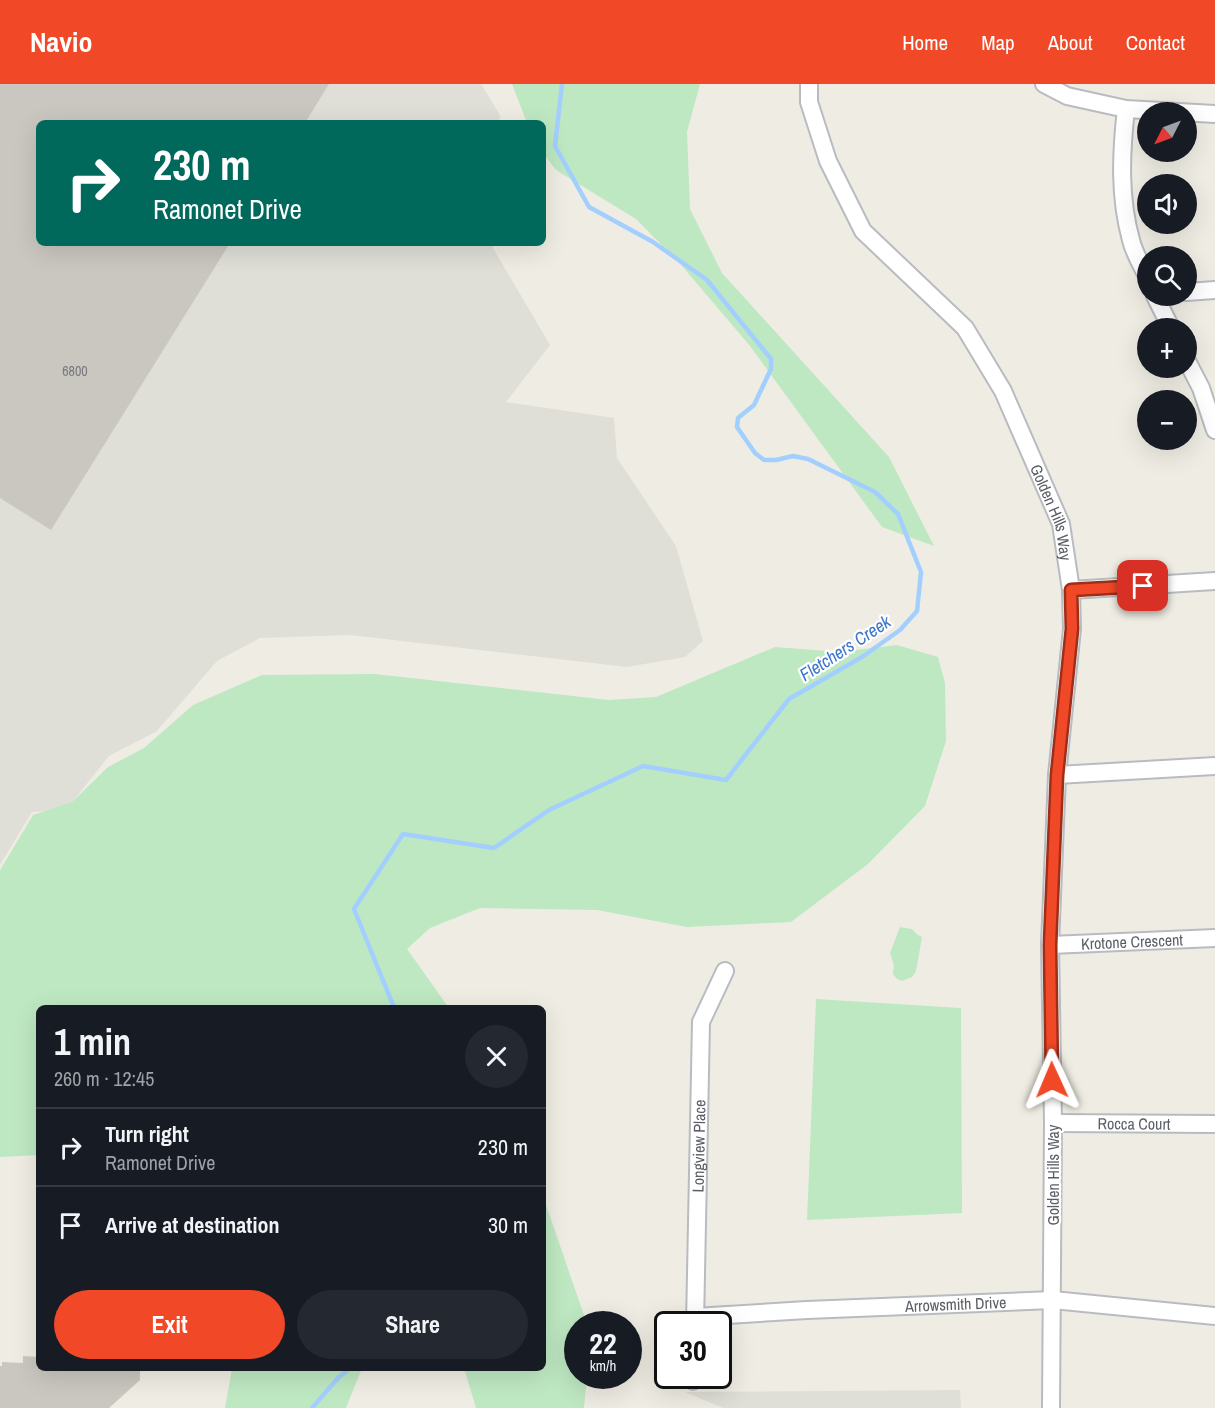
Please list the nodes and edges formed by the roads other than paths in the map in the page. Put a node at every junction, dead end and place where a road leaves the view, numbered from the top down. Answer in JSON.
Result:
{"nodes":[{"id":1,"x":809,"y":84,"type":"edge"},
{"id":2,"x":1044,"y":84,"type":"edge"},
{"id":3,"x":1126,"y":109,"type":"junction"},
{"id":4,"x":1215,"y":114,"type":"edge"},
{"id":5,"x":1137,"y":255,"type":"edge"},
{"id":6,"x":1215,"y":290,"type":"edge"},
{"id":7,"x":1197,"y":291,"type":"edge"},
{"id":8,"x":1196,"y":378,"type":"edge"},
{"id":9,"x":1215,"y":430,"type":"edge"},
{"id":10,"x":1215,"y":581,"type":"edge"},
{"id":11,"x":1071,"y":590,"type":"junction"},
{"id":12,"x":1215,"y":766,"type":"edge"},
{"id":13,"x":1057,"y":775,"type":"junction"},
{"id":14,"x":1215,"y":938,"type":"edge"},
{"id":15,"x":1050,"y":945,"type":"junction"},
{"id":16,"x":725,"y":971,"type":"dead end"},
{"id":17,"x":1053,"y":1122,"type":"junction"},
{"id":18,"x":1215,"y":1124,"type":"edge"},
{"id":19,"x":1053,"y":1300,"type":"junction"},
{"id":20,"x":695,"y":1311,"type":"edge"},
{"id":21,"x":1215,"y":1316,"type":"edge"},
{"id":22,"x":732,"y":1317,"type":"edge"},
{"id":23,"x":1051,"y":1408,"type":"edge"}],
"edges":[{"from":1,"to":11,"type":"street","name":"Golden Hills Way"},
{"from":2,"to":3,"type":"street"},
{"from":3,"to":4,"type":"street"},
{"from":3,"to":5,"type":"street"},
{"from":6,"to":7,"type":"street"},
{"from":8,"to":9,"type":"street"},
{"from":10,"to":11,"type":"street"},
{"from":11,"to":13,"type":"street","name":"Golden Hills Way"},
{"from":12,"to":13,"type":"street"},
{"from":13,"to":15,"type":"street","name":"Golden Hills Way"},
{"from":14,"to":15,"type":"street","name":"Krotone Crescent"},
{"from":15,"to":17,"type":"street","name":"Golden Hills Way"},
{"from":16,"to":20,"type":"street","name":"Longview Place"},
{"from":17,"to":18,"type":"street","name":"Rocca Court"},
{"from":17,"to":19,"type":"street","name":"Golden Hills Way"},
{"from":19,"to":21,"type":"street","name":"Arrowsmith Drive"},
{"from":19,"to":22,"type":"street","name":"Arrowsmith Drive"},
{"from":19,"to":23,"type":"street","name":"Golden Hills Way"}]}
